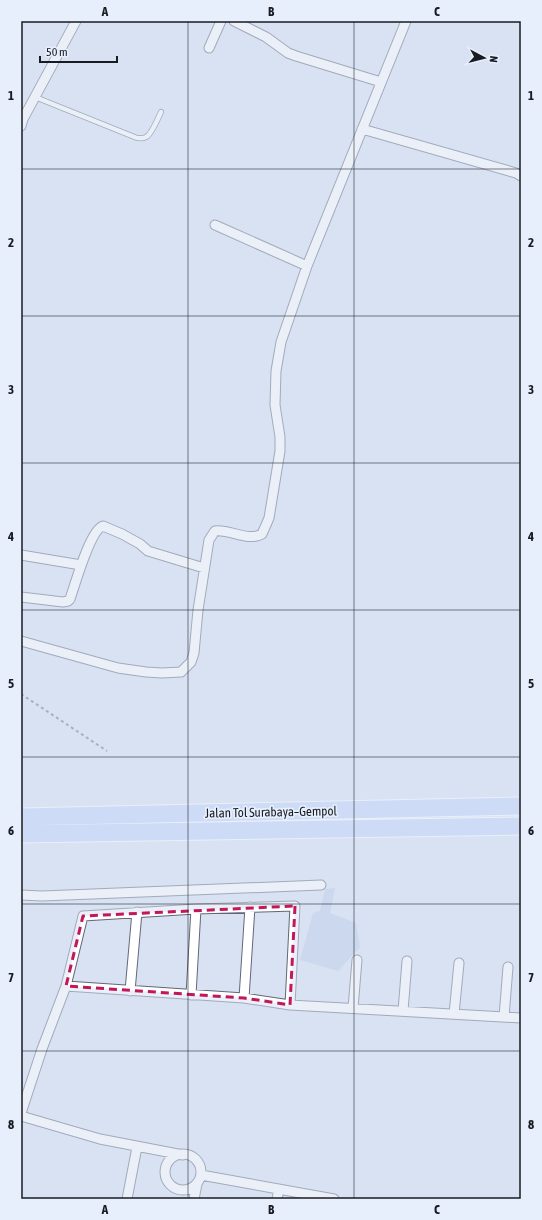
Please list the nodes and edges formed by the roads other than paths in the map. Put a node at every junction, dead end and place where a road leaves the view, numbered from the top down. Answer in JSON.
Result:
{"nodes":[{"id":1,"x":76,"y":21,"type":"edge"},
{"id":2,"x":221,"y":21,"type":"edge"},
{"id":3,"x":234,"y":21,"type":"edge"},
{"id":4,"x":406,"y":21,"type":"edge"},
{"id":5,"x":209,"y":48,"type":"dead end"},
{"id":6,"x":381,"y":82,"type":"junction"},
{"id":7,"x":35,"y":97,"type":"junction"},
{"id":8,"x":161,"y":112,"type":"dead end"},
{"id":9,"x":22,"y":121,"type":"edge"},
{"id":10,"x":362,"y":129,"type":"junction"},
{"id":11,"x":521,"y":176,"type":"edge"},
{"id":12,"x":215,"y":225,"type":"dead end"},
{"id":13,"x":307,"y":266,"type":"junction"},
{"id":14,"x":21,"y":556,"type":"edge"},
{"id":15,"x":81,"y":565,"type":"junction"},
{"id":16,"x":204,"y":568,"type":"junction"},
{"id":17,"x":21,"y":597,"type":"edge"},
{"id":18,"x":21,"y":641,"type":"edge"},
{"id":19,"x":521,"y":806,"type":"edge"},
{"id":20,"x":21,"y":817,"type":"edge"},
{"id":21,"x":521,"y":826,"type":"edge"},
{"id":22,"x":21,"y":834,"type":"edge"},
{"id":23,"x":321,"y":886,"type":"dead end"},
{"id":24,"x":21,"y":895,"type":"edge"},
{"id":25,"x":250,"y":907,"type":"junction"},
{"id":26,"x":196,"y":909,"type":"junction"},
{"id":27,"x":137,"y":912,"type":"junction"},
{"id":28,"x":357,"y":960,"type":"dead end"},
{"id":29,"x":407,"y":961,"type":"dead end"},
{"id":30,"x":459,"y":963,"type":"dead end"},
{"id":31,"x":508,"y":967,"type":"dead end"},
{"id":32,"x":66,"y":986,"type":"junction"},
{"id":33,"x":130,"y":991,"type":"junction"},
{"id":34,"x":191,"y":995,"type":"junction"},
{"id":35,"x":244,"y":998,"type":"junction"},
{"id":36,"x":290,"y":1005,"type":"junction"},
{"id":37,"x":353,"y":1008,"type":"junction"},
{"id":38,"x":403,"y":1011,"type":"junction"},
{"id":39,"x":454,"y":1014,"type":"junction"},
{"id":40,"x":504,"y":1017,"type":"junction"},
{"id":41,"x":521,"y":1018,"type":"edge"},
{"id":42,"x":21,"y":1115,"type":"edge"},
{"id":43,"x":137,"y":1147,"type":"junction"},
{"id":44,"x":184,"y":1155,"type":"junction"},
{"id":45,"x":201,"y":1175,"type":"junction"},
{"id":46,"x":197,"y":1184,"type":"junction"},
{"id":47,"x":279,"y":1189,"type":"junction"},
{"id":48,"x":182,"y":1195,"type":"edge"},
{"id":49,"x":127,"y":1199,"type":"edge"},
{"id":50,"x":194,"y":1199,"type":"edge"},
{"id":51,"x":277,"y":1199,"type":"edge"},
{"id":52,"x":333,"y":1199,"type":"edge"}],
"edges":[{"from":1,"to":7,"type":"street"},
{"from":2,"to":5,"type":"street"},
{"from":3,"to":6,"type":"street"},
{"from":4,"to":6,"type":"street"},
{"from":6,"to":10,"type":"street"},
{"from":7,"to":8,"type":"lane"},
{"from":7,"to":9,"type":"street"},
{"from":10,"to":11,"type":"street"},
{"from":10,"to":13,"type":"street"},
{"from":12,"to":13,"type":"street"},
{"from":13,"to":16,"type":"street"},
{"from":14,"to":15,"type":"street"},
{"from":15,"to":16,"type":"street"},
{"from":15,"to":17,"type":"street"},
{"from":16,"to":18,"type":"street"},
{"from":19,"to":20,"type":"highway","name":"Jalan Tol Surabaya–Gempol"},
{"from":21,"to":22,"type":"highway","name":"Jalan Tol Surabaya–Gempol"},
{"from":23,"to":24,"type":"street"},
{"from":25,"to":26,"type":"street"},
{"from":25,"to":35,"type":"street"},
{"from":25,"to":36,"type":"street"},
{"from":26,"to":27,"type":"street"},
{"from":26,"to":34,"type":"street"},
{"from":27,"to":32,"type":"street"},
{"from":27,"to":33,"type":"street"},
{"from":28,"to":37,"type":"street"},
{"from":29,"to":38,"type":"street"},
{"from":30,"to":39,"type":"street"},
{"from":31,"to":40,"type":"street"},
{"from":32,"to":33,"type":"street"},
{"from":32,"to":42,"type":"street"},
{"from":33,"to":34,"type":"street"},
{"from":34,"to":35,"type":"street"},
{"from":35,"to":36,"type":"street"},
{"from":36,"to":37,"type":"street"},
{"from":37,"to":38,"type":"street"},
{"from":38,"to":39,"type":"street"},
{"from":39,"to":40,"type":"street"},
{"from":40,"to":41,"type":"street"},
{"from":42,"to":43,"type":"street"},
{"from":43,"to":44,"type":"street"},
{"from":43,"to":49,"type":"street"},
{"from":44,"to":45,"type":"street"},
{"from":44,"to":48,"type":"street"},
{"from":45,"to":46,"type":"street"},
{"from":45,"to":47,"type":"street"},
{"from":46,"to":48,"type":"street"},
{"from":46,"to":50,"type":"street"},
{"from":47,"to":51,"type":"street"},
{"from":47,"to":52,"type":"street"}]}
